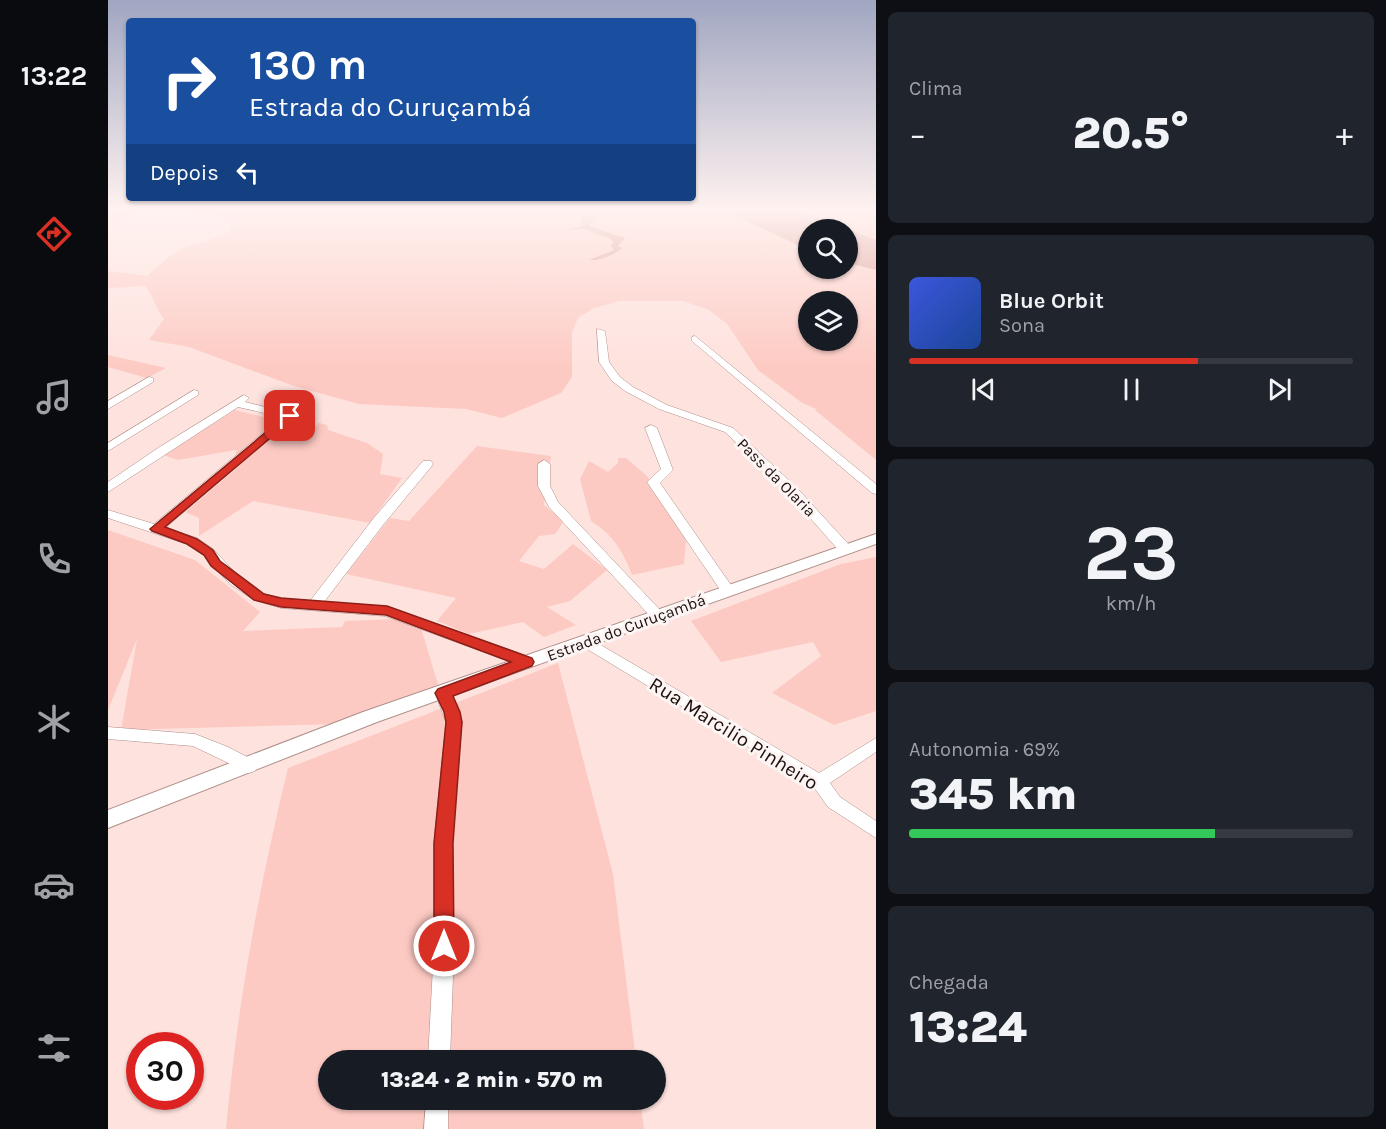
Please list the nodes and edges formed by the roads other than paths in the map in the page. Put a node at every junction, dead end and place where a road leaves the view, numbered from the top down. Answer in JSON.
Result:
{"nodes":[{"id":1,"x":600,"y":331,"type":"dead end"},
{"id":2,"x":695,"y":339,"type":"dead end"},
{"id":3,"x":149,"y":380,"type":"dead end"},
{"id":4,"x":194,"y":393,"type":"dead end"},
{"id":5,"x":247,"y":396,"type":"dead end"},
{"id":6,"x":236,"y":403,"type":"junction"},
{"id":7,"x":108,"y":406,"type":"edge"},
{"id":8,"x":651,"y":428,"type":"dead end"},
{"id":9,"x":108,"y":448,"type":"edge"},
{"id":10,"x":428,"y":464,"type":"dead end"},
{"id":11,"x":544,"y":464,"type":"dead end"},
{"id":12,"x":108,"y":488,"type":"edge"},
{"id":13,"x":876,"y":490,"type":"edge"},
{"id":14,"x":108,"y":514,"type":"edge"},
{"id":15,"x":156,"y":529,"type":"junction"},
{"id":16,"x":876,"y":539,"type":"edge"},
{"id":17,"x":846,"y":550,"type":"junction"},
{"id":18,"x":728,"y":591,"type":"junction"},
{"id":19,"x":314,"y":605,"type":"junction"},
{"id":20,"x":657,"y":615,"type":"junction"},
{"id":21,"x":587,"y":642,"type":"junction"},
{"id":22,"x":527,"y":662,"type":"junction"},
{"id":23,"x":443,"y":693,"type":"junction"},
{"id":24,"x":108,"y":733,"type":"edge"},
{"id":25,"x":876,"y":744,"type":"edge"},
{"id":26,"x":249,"y":766,"type":"junction"},
{"id":27,"x":819,"y":781,"type":"junction"},
{"id":28,"x":108,"y":819,"type":"edge"},
{"id":29,"x":876,"y":831,"type":"edge"},
{"id":30,"x":439,"y":1050,"type":"edge"},
{"id":31,"x":436,"y":1110,"type":"edge"},
{"id":32,"x":435,"y":1129,"type":"edge"}],
"edges":[{"from":1,"to":17,"type":"street","name":"Pass da Olaria"},
{"from":2,"to":13,"type":"street"},
{"from":3,"to":7,"type":"street"},
{"from":4,"to":9,"type":"street"},
{"from":5,"to":6,"type":"street"},
{"from":6,"to":12,"type":"street"},
{"from":6,"to":15,"type":"street"},
{"from":8,"to":18,"type":"street"},
{"from":10,"to":19,"type":"street"},
{"from":11,"to":20,"type":"street"},
{"from":14,"to":15,"type":"street"},
{"from":15,"to":19,"type":"street"},
{"from":16,"to":17,"type":"street","name":"Estrada do Curuçambá"},
{"from":17,"to":18,"type":"street","name":"Estrada do Curuçambá"},
{"from":18,"to":20,"type":"street","name":"Estrada do Curuçambá"},
{"from":19,"to":22,"type":"street"},
{"from":20,"to":21,"type":"street","name":"Estrada do Curuçambá"},
{"from":21,"to":22,"type":"street","name":"Estrada do Curuçambá"},
{"from":21,"to":27,"type":"street","name":"Rua Marcilio Pinheiro"},
{"from":22,"to":23,"type":"street","name":"Estrada do Curuçambá"},
{"from":23,"to":26,"type":"street","name":"Estrada do Curuçambá"},
{"from":23,"to":30,"type":"street"},
{"from":24,"to":26,"type":"street"},
{"from":25,"to":27,"type":"street"},
{"from":26,"to":28,"type":"street","name":"Estrada do Curuçambá"},
{"from":27,"to":29,"type":"street","name":"Rua Marcilio Pinheiro"},
{"from":31,"to":32,"type":"street"}]}
